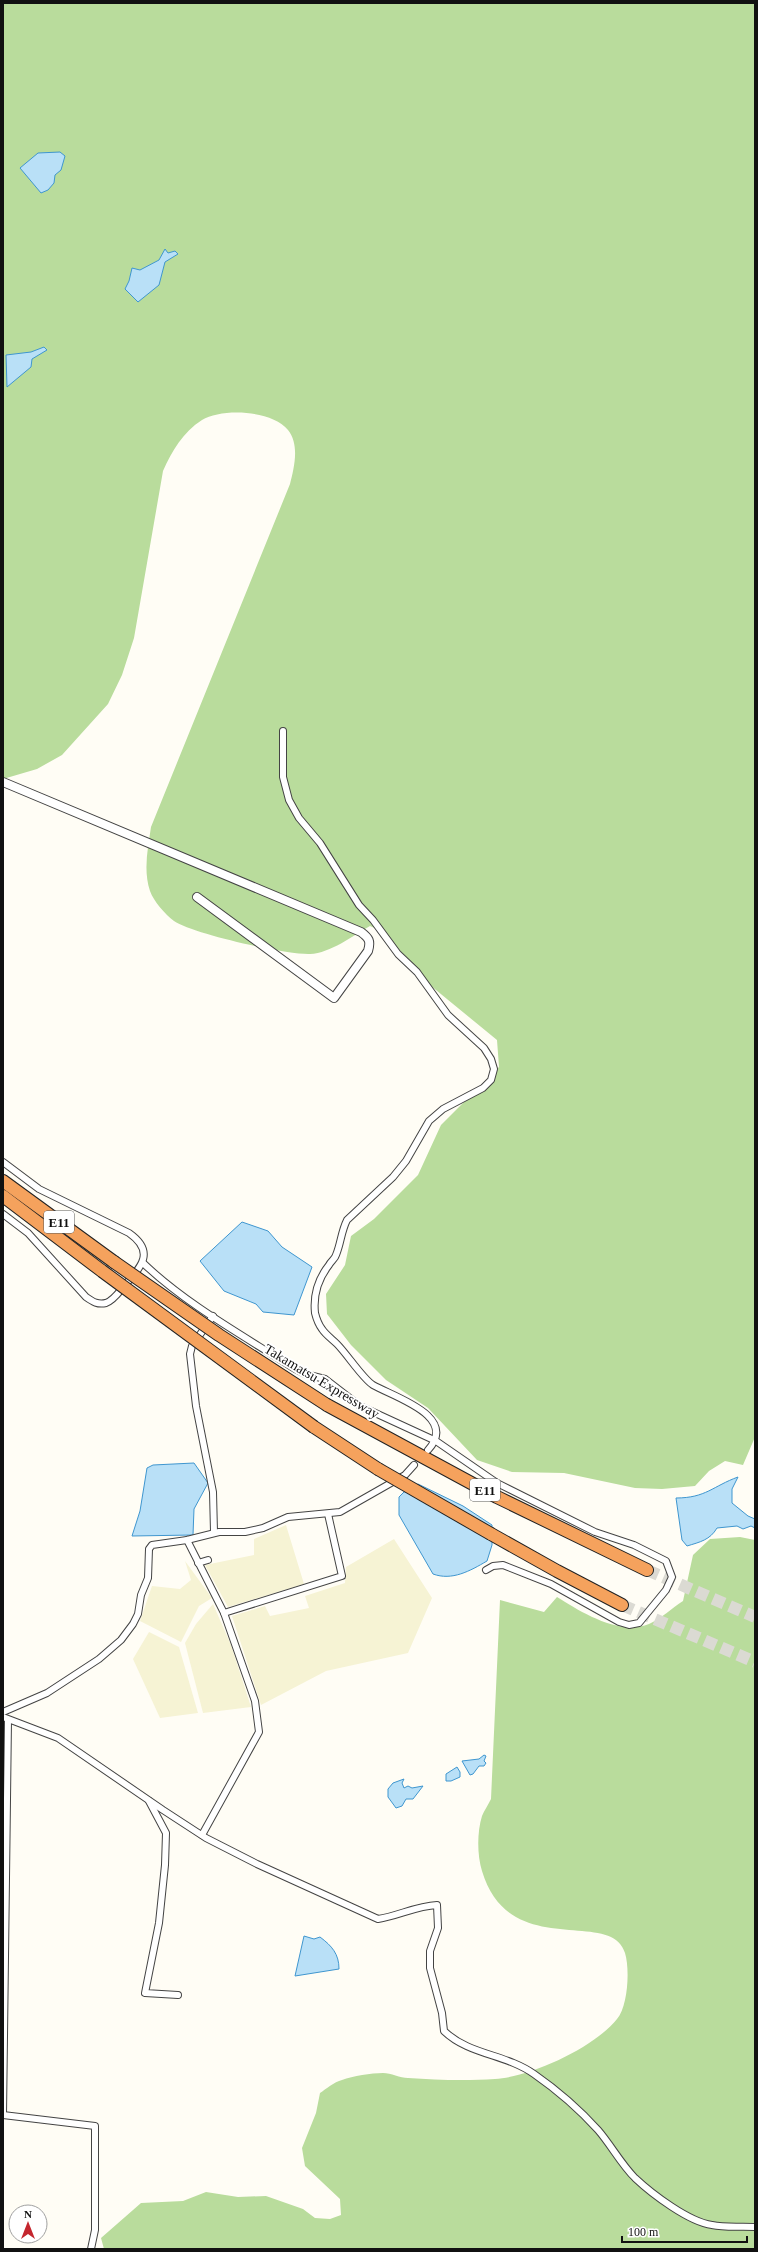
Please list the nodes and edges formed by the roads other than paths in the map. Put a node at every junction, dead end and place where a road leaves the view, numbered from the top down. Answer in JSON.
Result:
{"nodes":[{"id":1,"x":283,"y":731,"type":"dead end"},
{"id":2,"x":3,"y":782,"type":"edge"},
{"id":3,"x":197,"y":897,"type":"dead end"},
{"id":4,"x":3,"y":1162,"type":"edge"},
{"id":5,"x":3,"y":1181,"type":"edge"},
{"id":6,"x":3,"y":1196,"type":"edge"},
{"id":7,"x":3,"y":1214,"type":"edge"},
{"id":8,"x":143,"y":1263,"type":"junction"},
{"id":9,"x":213,"y":1316,"type":"junction"},
{"id":10,"x":436,"y":1442,"type":"junction"},
{"id":11,"x":428,"y":1450,"type":"dead end"},
{"id":12,"x":414,"y":1465,"type":"dead end"},
{"id":13,"x":328,"y":1514,"type":"junction"},
{"id":14,"x":214,"y":1532,"type":"junction"},
{"id":15,"x":187,"y":1540,"type":"junction"},
{"id":16,"x":208,"y":1560,"type":"dead end"},
{"id":17,"x":198,"y":1563,"type":"junction"},
{"id":18,"x":486,"y":1570,"type":"dead end"},
{"id":19,"x":646,"y":1570,"type":"tunnel mouth"},
{"id":20,"x":622,"y":1605,"type":"tunnel mouth"},
{"id":21,"x":224,"y":1613,"type":"junction"},
{"id":22,"x":3,"y":1712,"type":"edge"},
{"id":23,"x":5,"y":1719,"type":"edge"},
{"id":24,"x":147,"y":1798,"type":"junction"},
{"id":25,"x":202,"y":1835,"type":"junction"},
{"id":26,"x":3,"y":1949,"type":"edge"},
{"id":27,"x":178,"y":1995,"type":"dead end"},
{"id":28,"x":755,"y":2227,"type":"edge"},
{"id":29,"x":90,"y":2249,"type":"edge"}],
"edges":[{"from":1,"to":10,"type":"street"},
{"from":2,"to":3,"type":"street"},
{"from":4,"to":8,"type":"street"},
{"from":5,"to":19,"type":"highway","name":"Takamatsu Expressway","number":"E11","bridge":true},
{"from":6,"to":20,"type":"highway","number":"E11","bridge":true},
{"from":7,"to":8,"type":"street"},
{"from":8,"to":9,"type":"street"},
{"from":9,"to":10,"type":"street"},
{"from":9,"to":14,"type":"street"},
{"from":10,"to":11,"type":"street"},
{"from":10,"to":18,"type":"street"},
{"from":12,"to":13,"type":"street"},
{"from":13,"to":14,"type":"street"},
{"from":13,"to":21,"type":"street"},
{"from":14,"to":15,"type":"street"},
{"from":15,"to":17,"type":"street"},
{"from":15,"to":22,"type":"street"},
{"from":16,"to":17,"type":"street"},
{"from":17,"to":21,"type":"street"},
{"from":21,"to":25,"type":"street"},
{"from":23,"to":24,"type":"street"},
{"from":23,"to":26,"type":"street"},
{"from":24,"to":25,"type":"street"},
{"from":24,"to":27,"type":"street"},
{"from":25,"to":28,"type":"street"},
{"from":26,"to":29,"type":"street"}]}
